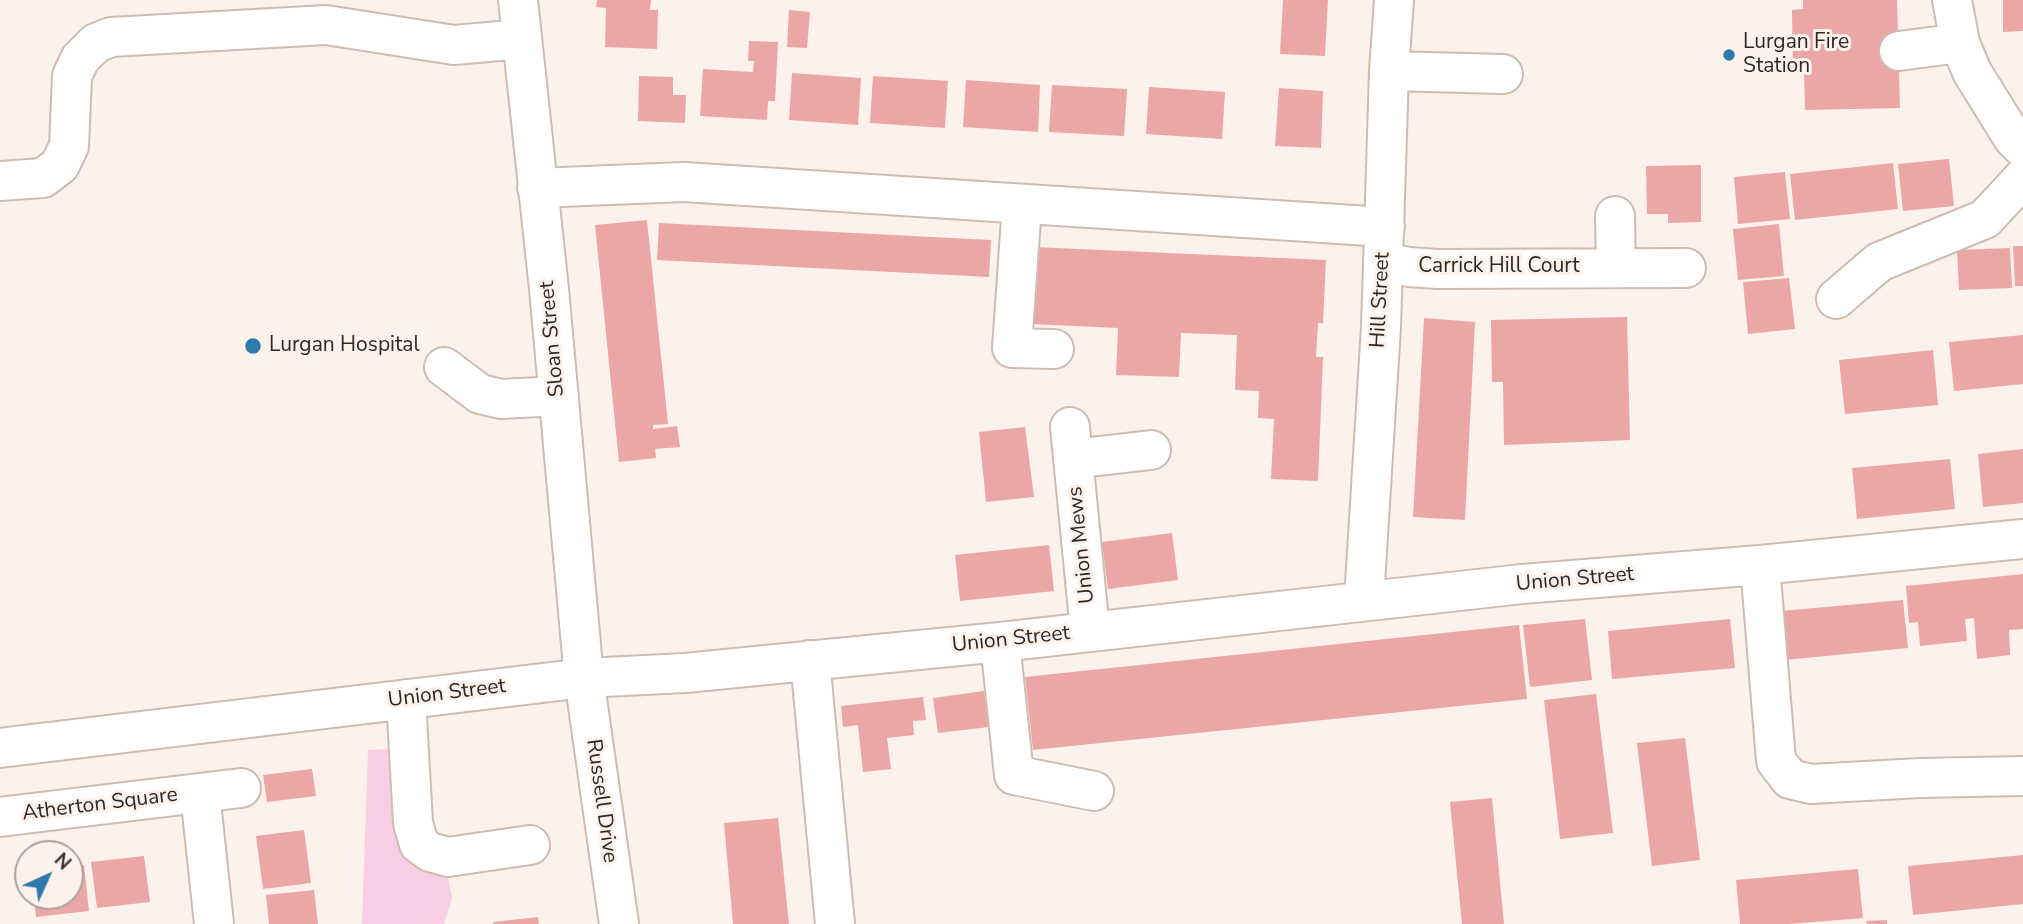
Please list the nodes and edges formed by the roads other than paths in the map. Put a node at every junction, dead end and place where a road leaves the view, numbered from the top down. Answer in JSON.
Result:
{"nodes":[{"id":1,"x":518,"y":0,"type":"edge"},
{"id":2,"x":1394,"y":0,"type":"edge"},
{"id":3,"x":1952,"y":0,"type":"edge"},
{"id":4,"x":326,"y":13,"type":"edge"},
{"id":5,"x":522,"y":39,"type":"junction"},
{"id":6,"x":1960,"y":43,"type":"junction"},
{"id":7,"x":1899,"y":51,"type":"dead end"},
{"id":8,"x":1389,"y":71,"type":"junction"},
{"id":9,"x":1503,"y":74,"type":"dead end"},
{"id":10,"x":2023,"y":148,"type":"edge"},
{"id":11,"x":2023,"y":178,"type":"edge"},
{"id":12,"x":0,"y":181,"type":"edge"},
{"id":13,"x":537,"y":188,"type":"junction"},
{"id":14,"x":1022,"y":204,"type":"junction"},
{"id":15,"x":1615,"y":216,"type":"dead end"},
{"id":16,"x":1384,"y":244,"type":"junction"},
{"id":17,"x":1616,"y":267,"type":"junction"},
{"id":18,"x":1686,"y":268,"type":"dead end"},
{"id":19,"x":1836,"y":299,"type":"dead end"},
{"id":20,"x":1054,"y":349,"type":"dead end"},
{"id":21,"x":444,"y":367,"type":"dead end"},
{"id":22,"x":559,"y":396,"type":"junction"},
{"id":23,"x":1152,"y":450,"type":"dead end"},
{"id":24,"x":2023,"y":538,"type":"edge"},
{"id":25,"x":1760,"y":565,"type":"junction"},
{"id":26,"x":1364,"y":600,"type":"junction"},
{"id":27,"x":1090,"y":631,"type":"junction"},
{"id":28,"x":1000,"y":642,"type":"junction"},
{"id":29,"x":810,"y":660,"type":"junction"},
{"id":30,"x":584,"y":678,"type":"junction"},
{"id":31,"x":406,"y":699,"type":"junction"},
{"id":32,"x":0,"y":748,"type":"edge"},
{"id":33,"x":2023,"y":776,"type":"edge"},
{"id":34,"x":241,"y":788,"type":"dead end"},
{"id":35,"x":1094,"y":791,"type":"dead end"},
{"id":36,"x":200,"y":793,"type":"junction"},
{"id":37,"x":0,"y":817,"type":"edge"},
{"id":38,"x":530,"y":845,"type":"dead end"},
{"id":39,"x":214,"y":924,"type":"edge"},
{"id":40,"x":619,"y":924,"type":"edge"},
{"id":41,"x":835,"y":924,"type":"edge"}],
"edges":[{"from":1,"to":5,"type":"street","name":"Sloan Street"},
{"from":2,"to":8,"type":"street","name":"Hill Street"},
{"from":3,"to":6,"type":"street"},
{"from":4,"to":5,"type":"street"},
{"from":4,"to":12,"type":"street"},
{"from":5,"to":13,"type":"street","name":"Sloan Street"},
{"from":6,"to":7,"type":"street"},
{"from":6,"to":10,"type":"street"},
{"from":8,"to":9,"type":"street"},
{"from":8,"to":16,"type":"street","name":"Hill Street"},
{"from":11,"to":19,"type":"street"},
{"from":13,"to":14,"type":"street","name":"Carrick Hill Court"},
{"from":13,"to":22,"type":"street","name":"Sloan Street"},
{"from":14,"to":16,"type":"street","name":"Carrick Hill Court"},
{"from":14,"to":20,"type":"street"},
{"from":15,"to":17,"type":"street"},
{"from":16,"to":17,"type":"street","name":"Carrick Hill Court"},
{"from":16,"to":26,"type":"street","name":"Hill Street"},
{"from":17,"to":18,"type":"street","name":"Carrick Hill Court"},
{"from":21,"to":22,"type":"street"},
{"from":22,"to":30,"type":"street","name":"Sloan Street"},
{"from":23,"to":27,"type":"street","name":"Union Mews"},
{"from":24,"to":25,"type":"street","name":"Union Street"},
{"from":25,"to":26,"type":"street","name":"Union Street"},
{"from":25,"to":33,"type":"street"},
{"from":26,"to":27,"type":"street","name":"Union Street"},
{"from":27,"to":28,"type":"street","name":"Union Street"},
{"from":28,"to":29,"type":"street","name":"Union Street"},
{"from":28,"to":35,"type":"street"},
{"from":29,"to":30,"type":"street","name":"Union Street"},
{"from":29,"to":41,"type":"street"},
{"from":30,"to":31,"type":"street","name":"Union Street"},
{"from":30,"to":40,"type":"street","name":"Russell Drive"},
{"from":31,"to":32,"type":"street","name":"Union Street"},
{"from":31,"to":38,"type":"street"},
{"from":34,"to":36,"type":"street","name":"Atherton Square"},
{"from":36,"to":37,"type":"street","name":"Atherton Square"},
{"from":36,"to":39,"type":"street","name":"Atherton Square"}]}
